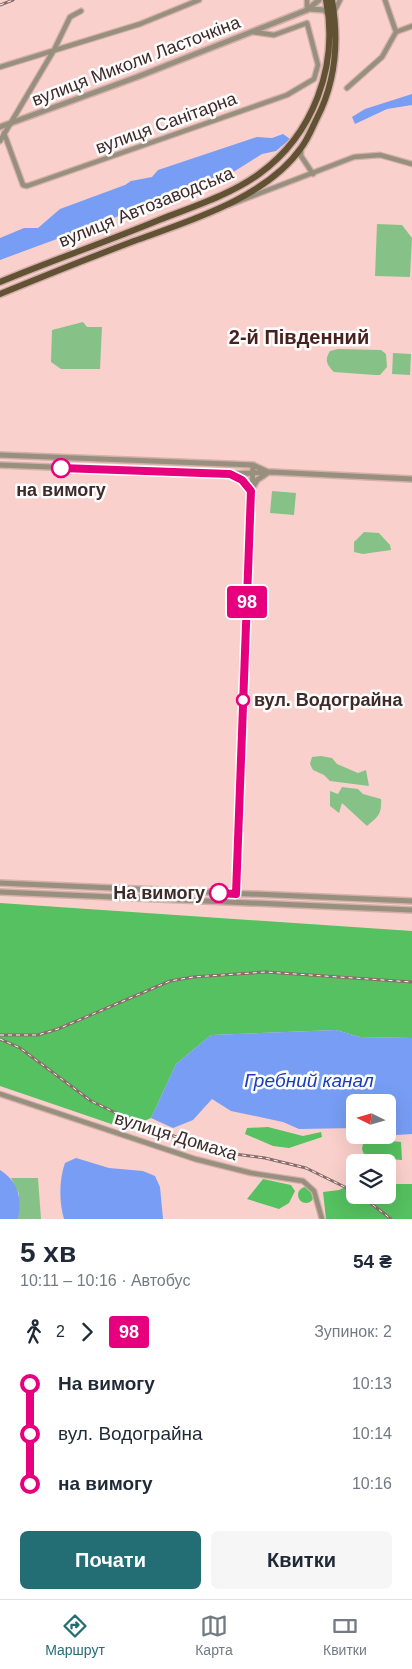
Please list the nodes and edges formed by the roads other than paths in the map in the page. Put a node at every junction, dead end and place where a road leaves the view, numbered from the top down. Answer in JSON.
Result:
{"nodes":[{"id":1,"x":199,"y":0,"type":"edge"},
{"id":2,"x":307,"y":0,"type":"edge"},
{"id":3,"x":319,"y":0,"type":"edge"},
{"id":4,"x":326,"y":0,"type":"edge"},
{"id":5,"x":332,"y":0,"type":"edge"},
{"id":6,"x":340,"y":0,"type":"edge"},
{"id":7,"x":385,"y":0,"type":"edge"},
{"id":8,"x":308,"y":9,"type":"junction"},
{"id":9,"x":81,"y":11,"type":"dead end"},
{"id":10,"x":332,"y":17,"type":"junction"},
{"id":11,"x":412,"y":26,"type":"edge"},
{"id":12,"x":252,"y":31,"type":"junction"},
{"id":13,"x":396,"y":32,"type":"junction"},
{"id":14,"x":54,"y":50,"type":"junction"},
{"id":15,"x":0,"y":67,"type":"edge"},
{"id":16,"x":347,"y":88,"type":"dead end"},
{"id":17,"x":8,"y":124,"type":"junction"},
{"id":18,"x":0,"y":127,"type":"edge"},
{"id":19,"x":4,"y":133,"type":"junction"},
{"id":20,"x":0,"y":140,"type":"edge"},
{"id":21,"x":301,"y":148,"type":"junction"},
{"id":22,"x":412,"y":164,"type":"edge"},
{"id":23,"x":313,"y":174,"type":"junction"},
{"id":24,"x":221,"y":207,"type":"junction"},
{"id":25,"x":177,"y":213,"type":"junction"},
{"id":26,"x":181,"y":223,"type":"junction"},
{"id":27,"x":42,"y":265,"type":"junction"},
{"id":28,"x":46,"y":274,"type":"junction"},
{"id":29,"x":0,"y":282,"type":"edge"},
{"id":30,"x":0,"y":294,"type":"edge"},
{"id":31,"x":0,"y":455,"type":"edge"},
{"id":32,"x":0,"y":465,"type":"edge"},
{"id":33,"x":253,"y":465,"type":"junction"},
{"id":34,"x":268,"y":472,"type":"junction"},
{"id":35,"x":230,"y":474,"type":"junction"},
{"id":36,"x":252,"y":474,"type":"junction"},
{"id":37,"x":412,"y":479,"type":"edge"},
{"id":38,"x":251,"y":491,"type":"junction"},
{"id":39,"x":0,"y":883,"type":"edge"},
{"id":40,"x":0,"y":892,"type":"edge"},
{"id":41,"x":236,"y":894,"type":"junction"},
{"id":42,"x":412,"y":901,"type":"edge"},
{"id":43,"x":236,"y":904,"type":"junction"},
{"id":44,"x":412,"y":910,"type":"edge"},
{"id":45,"x":0,"y":1094,"type":"edge"},
{"id":46,"x":322,"y":1219,"type":"edge"}],
"edges":[{"from":1,"to":14,"type":"street"},
{"from":2,"to":8,"type":"street"},
{"from":3,"to":8,"type":"street","name":"вулиця Миколи Ласточкіна"},
{"from":4,"to":10,"type":"main road"},
{"from":5,"to":10,"type":"main road"},
{"from":6,"to":10,"type":"street"},
{"from":7,"to":13,"type":"street"},
{"from":8,"to":10,"type":"street"},
{"from":8,"to":12,"type":"street","name":"вулиця Миколи Ласточкіна"},
{"from":9,"to":14,"type":"street"},
{"from":10,"to":21,"type":"main road"},
{"from":10,"to":25,"type":"main road","name":"вулиця Автозаводська"},
{"from":11,"to":13,"type":"street"},
{"from":12,"to":17,"type":"street","name":"вулиця Миколи Ласточкіна"},
{"from":12,"to":19,"type":"street","name":"вулиця Санітарна"},
{"from":13,"to":16,"type":"street"},
{"from":14,"to":15,"type":"street"},
{"from":14,"to":17,"type":"street"},
{"from":17,"to":18,"type":"street","name":"вулиця Миколи Ласточкіна"},
{"from":17,"to":19,"type":"street"},
{"from":19,"to":20,"type":"street"},
{"from":21,"to":23,"type":"street"},
{"from":21,"to":24,"type":"main road","name":"вулиця Автозаводська"},
{"from":22,"to":23,"type":"street","name":"вулиця Автозаводська"},
{"from":23,"to":24,"type":"street","name":"вулиця Автозаводська"},
{"from":24,"to":26,"type":"main road","name":"вулиця Автозаводська"},
{"from":25,"to":26,"type":"main road"},
{"from":25,"to":27,"type":"main road","name":"вулиця Автозаводська"},
{"from":26,"to":28,"type":"main road","name":"вулиця Автозаводська"},
{"from":27,"to":28,"type":"main road"},
{"from":27,"to":29,"type":"main road","name":"вулиця Автозаводська"},
{"from":28,"to":30,"type":"main road","name":"вулиця Автозаводська"},
{"from":31,"to":33,"type":"street"},
{"from":32,"to":35,"type":"street"},
{"from":33,"to":34,"type":"street"},
{"from":33,"to":36,"type":"street"},
{"from":34,"to":36,"type":"street"},
{"from":34,"to":37,"type":"street"},
{"from":34,"to":38,"type":"street"},
{"from":35,"to":36,"type":"street"},
{"from":35,"to":38,"type":"street"},
{"from":36,"to":38,"type":"street"},
{"from":38,"to":41,"type":"street"},
{"from":39,"to":41,"type":"street"},
{"from":40,"to":43,"type":"street"},
{"from":41,"to":42,"type":"street"},
{"from":41,"to":43,"type":"street"},
{"from":43,"to":44,"type":"street"},
{"from":45,"to":46,"type":"street","name":"вулиця Домаха"}]}
